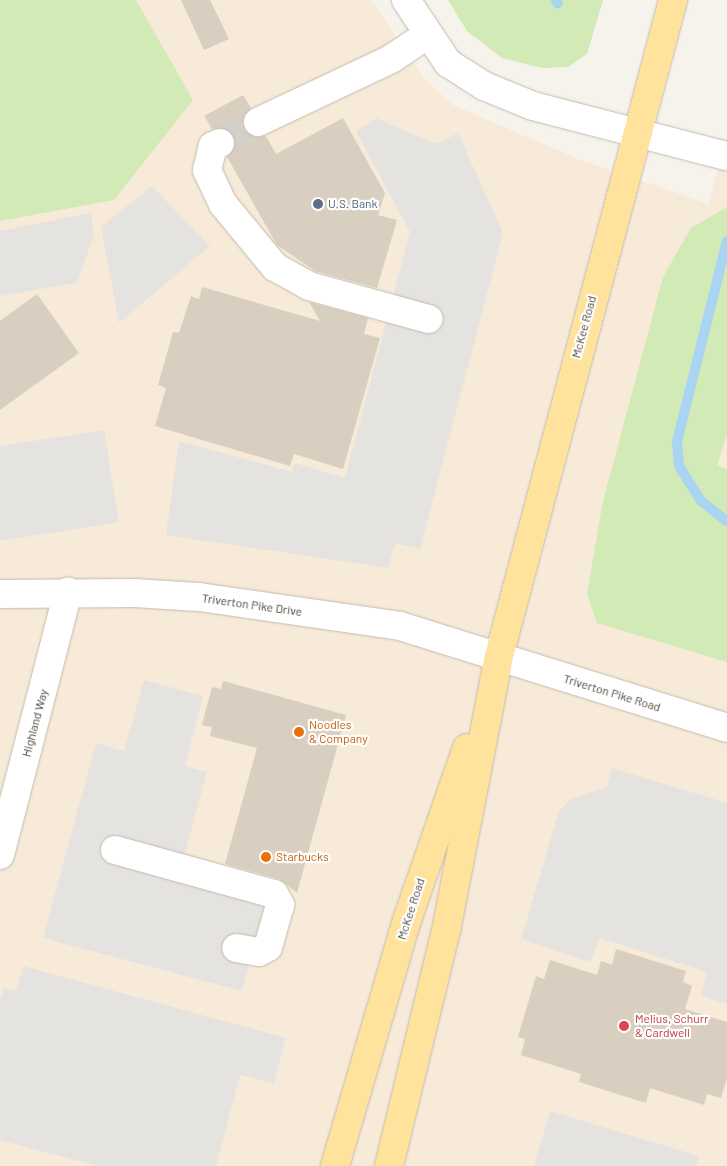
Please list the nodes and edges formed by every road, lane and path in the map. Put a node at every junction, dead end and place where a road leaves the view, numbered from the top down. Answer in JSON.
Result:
{"nodes":[{"id":1,"x":406,"y":0,"type":"edge"},
{"id":2,"x":673,"y":0,"type":"edge"},
{"id":3,"x":427,"y":35,"type":"junction"},
{"id":4,"x":258,"y":122,"type":"tunnel mouth"},
{"id":5,"x":634,"y":134,"type":"junction"},
{"id":6,"x":220,"y":143,"type":"tunnel mouth"},
{"id":7,"x":727,"y":156,"type":"edge"},
{"id":8,"x":429,"y":319,"type":"dead end"},
{"id":9,"x":68,"y":592,"type":"junction"},
{"id":10,"x":0,"y":594,"type":"edge"},
{"id":11,"x":499,"y":656,"type":"junction"},
{"id":12,"x":727,"y":728,"type":"edge"},
{"id":13,"x":115,"y":850,"type":"dead end"},
{"id":14,"x":0,"y":855,"type":"edge"},
{"id":15,"x":236,"y":948,"type":"dead end"},
{"id":16,"x":335,"y":1166,"type":"edge"},
{"id":17,"x":389,"y":1166,"type":"edge"}],
"edges":[{"from":1,"to":3,"type":"street"},
{"from":2,"to":5,"type":"main road","name":"McKee Road"},
{"from":3,"to":4,"type":"street"},
{"from":3,"to":5,"type":"street"},
{"from":5,"to":7,"type":"street"},
{"from":5,"to":11,"type":"main road","name":"McKee Road"},
{"from":6,"to":8,"type":"street"},
{"from":9,"to":10,"type":"street","name":"Triverton Pike Drive"},
{"from":9,"to":11,"type":"street","name":"Triverton Pike Drive"},
{"from":9,"to":14,"type":"street","name":"Highland Way"},
{"from":11,"to":12,"type":"street","name":"Triverton Pike Road"},
{"from":11,"to":16,"type":"main road","name":"McKee Road"},
{"from":11,"to":17,"type":"main road","name":"McKee Road"},
{"from":13,"to":15,"type":"street"}]}
